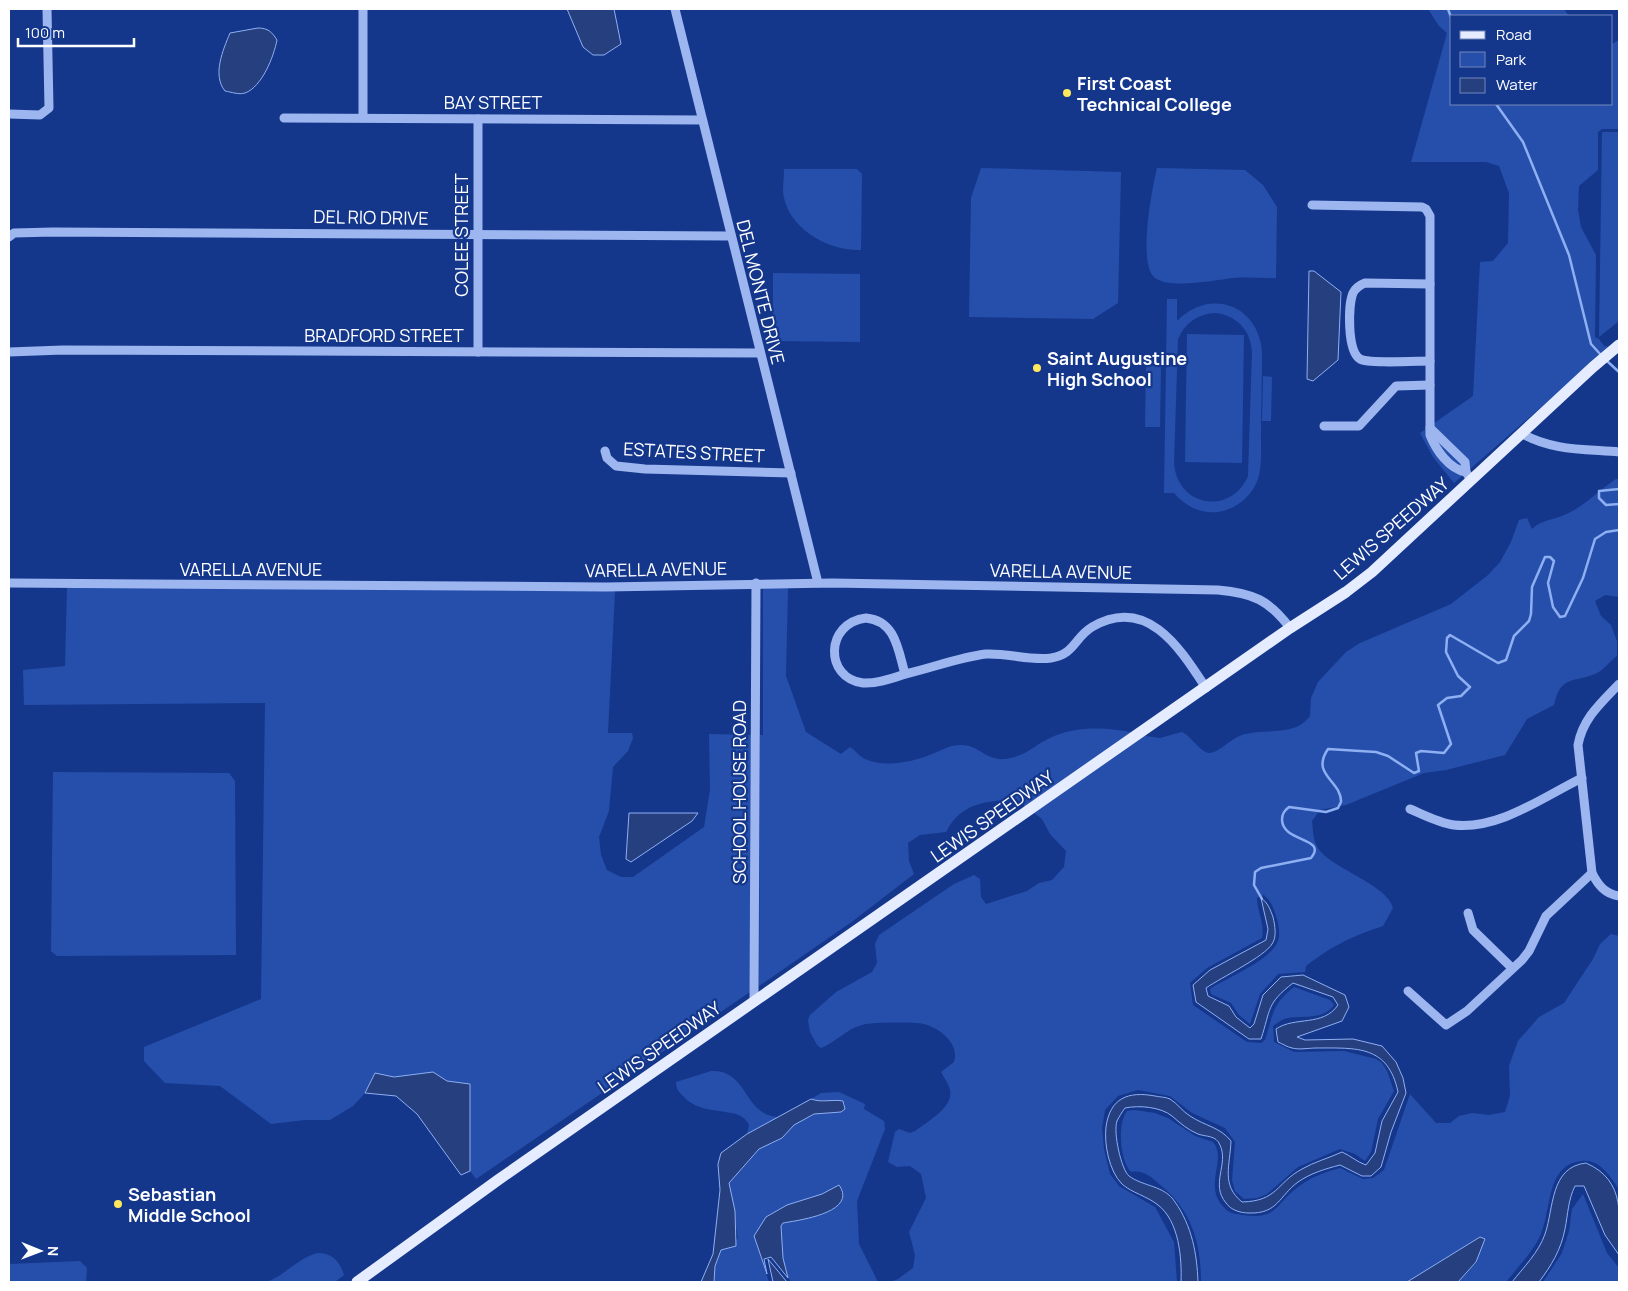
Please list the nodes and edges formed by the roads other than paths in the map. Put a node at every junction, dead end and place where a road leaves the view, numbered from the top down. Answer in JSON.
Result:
{"nodes":[{"id":1,"x":47,"y":9,"type":"edge"},
{"id":2,"x":363,"y":9,"type":"edge"},
{"id":3,"x":675,"y":9,"type":"edge"},
{"id":4,"x":9,"y":114,"type":"edge"},
{"id":5,"x":363,"y":117,"type":"junction"},
{"id":6,"x":284,"y":118,"type":"dead end"},
{"id":7,"x":478,"y":119,"type":"junction"},
{"id":8,"x":702,"y":120,"type":"junction"},
{"id":9,"x":1312,"y":205,"type":"dead end"},
{"id":10,"x":477,"y":235,"type":"junction"},
{"id":11,"x":10,"y":236,"type":"edge"},
{"id":12,"x":730,"y":236,"type":"junction"},
{"id":13,"x":1430,"y":284,"type":"junction"},
{"id":14,"x":1615,"y":349,"type":"edge"},
{"id":15,"x":9,"y":352,"type":"edge"},
{"id":16,"x":478,"y":352,"type":"junction"},
{"id":17,"x":760,"y":353,"type":"junction"},
{"id":18,"x":1430,"y":361,"type":"junction"},
{"id":19,"x":1430,"y":385,"type":"junction"},
{"id":20,"x":1324,"y":426,"type":"dead end"},
{"id":21,"x":1522,"y":433,"type":"junction"},
{"id":22,"x":606,"y":450,"type":"dead end"},
{"id":23,"x":1619,"y":452,"type":"edge"},
{"id":24,"x":791,"y":473,"type":"junction"},
{"id":25,"x":1469,"y":476,"type":"junction"},
{"id":26,"x":9,"y":583,"type":"edge"},
{"id":27,"x":756,"y":583,"type":"junction"},
{"id":28,"x":818,"y":583,"type":"junction"},
{"id":29,"x":1290,"y":628,"type":"junction"},
{"id":30,"x":905,"y":674,"type":"junction"},
{"id":31,"x":1619,"y":684,"type":"edge"},
{"id":32,"x":1206,"y":688,"type":"junction"},
{"id":33,"x":1582,"y":778,"type":"junction"},
{"id":34,"x":1410,"y":809,"type":"dead end"},
{"id":35,"x":1592,"y":873,"type":"junction"},
{"id":36,"x":1619,"y":896,"type":"edge"},
{"id":37,"x":1468,"y":913,"type":"dead end"},
{"id":38,"x":1512,"y":968,"type":"junction"},
{"id":39,"x":1408,"y":991,"type":"dead end"},
{"id":40,"x":754,"y":1001,"type":"junction"},
{"id":41,"x":357,"y":1282,"type":"edge"}],
"edges":[{"from":1,"to":4,"type":"street"},
{"from":2,"to":5,"type":"street"},
{"from":3,"to":8,"type":"street","name":"DEL MONTE DRIVE"},
{"from":5,"to":6,"type":"street","name":"BAY STREET"},
{"from":5,"to":7,"type":"street","name":"BAY STREET"},
{"from":7,"to":8,"type":"street","name":"BAY STREET"},
{"from":7,"to":10,"type":"street","name":"COLEE STREET"},
{"from":8,"to":12,"type":"street","name":"DEL MONTE DRIVE"},
{"from":9,"to":13,"type":"street"},
{"from":10,"to":11,"type":"street","name":"DEL RIO DRIVE"},
{"from":10,"to":12,"type":"street","name":"DEL RIO DRIVE"},
{"from":10,"to":16,"type":"street","name":"COLEE STREET"},
{"from":12,"to":17,"type":"street","name":"DEL MONTE DRIVE"},
{"from":13,"to":18,"type":"street"},
{"from":13,"to":18,"type":"street"},
{"from":14,"to":21,"type":"main road","name":"LEWIS SPEEDWAY"},
{"from":15,"to":16,"type":"street","name":"BRADFORD STREET"},
{"from":16,"to":17,"type":"street","name":"BRADFORD STREET"},
{"from":17,"to":24,"type":"street","name":"DEL MONTE DRIVE"},
{"from":18,"to":19,"type":"street"},
{"from":19,"to":20,"type":"street"},
{"from":19,"to":25,"type":"street"},
{"from":21,"to":23,"type":"street"},
{"from":21,"to":25,"type":"main road","name":"LEWIS SPEEDWAY"},
{"from":22,"to":24,"type":"street","name":"ESTATES STREET"},
{"from":24,"to":28,"type":"street","name":"DEL MONTE DRIVE"},
{"from":25,"to":29,"type":"main road","name":"LEWIS SPEEDWAY"},
{"from":26,"to":27,"type":"street","name":"VARELLA AVENUE"},
{"from":27,"to":28,"type":"street","name":"VARELLA AVENUE"},
{"from":27,"to":40,"type":"street","name":"SCHOOL HOUSE ROAD"},
{"from":28,"to":29,"type":"street","name":"VARELLA AVENUE"},
{"from":29,"to":32,"type":"main road","name":"LEWIS SPEEDWAY"},
{"from":30,"to":30,"type":"street"},
{"from":30,"to":32,"type":"street"},
{"from":31,"to":33,"type":"street"},
{"from":32,"to":40,"type":"main road","name":"LEWIS SPEEDWAY"},
{"from":33,"to":34,"type":"street"},
{"from":33,"to":35,"type":"street"},
{"from":35,"to":36,"type":"street"},
{"from":35,"to":38,"type":"street"},
{"from":37,"to":38,"type":"street"},
{"from":38,"to":39,"type":"street"},
{"from":40,"to":41,"type":"main road","name":"LEWIS SPEEDWAY"}]}
